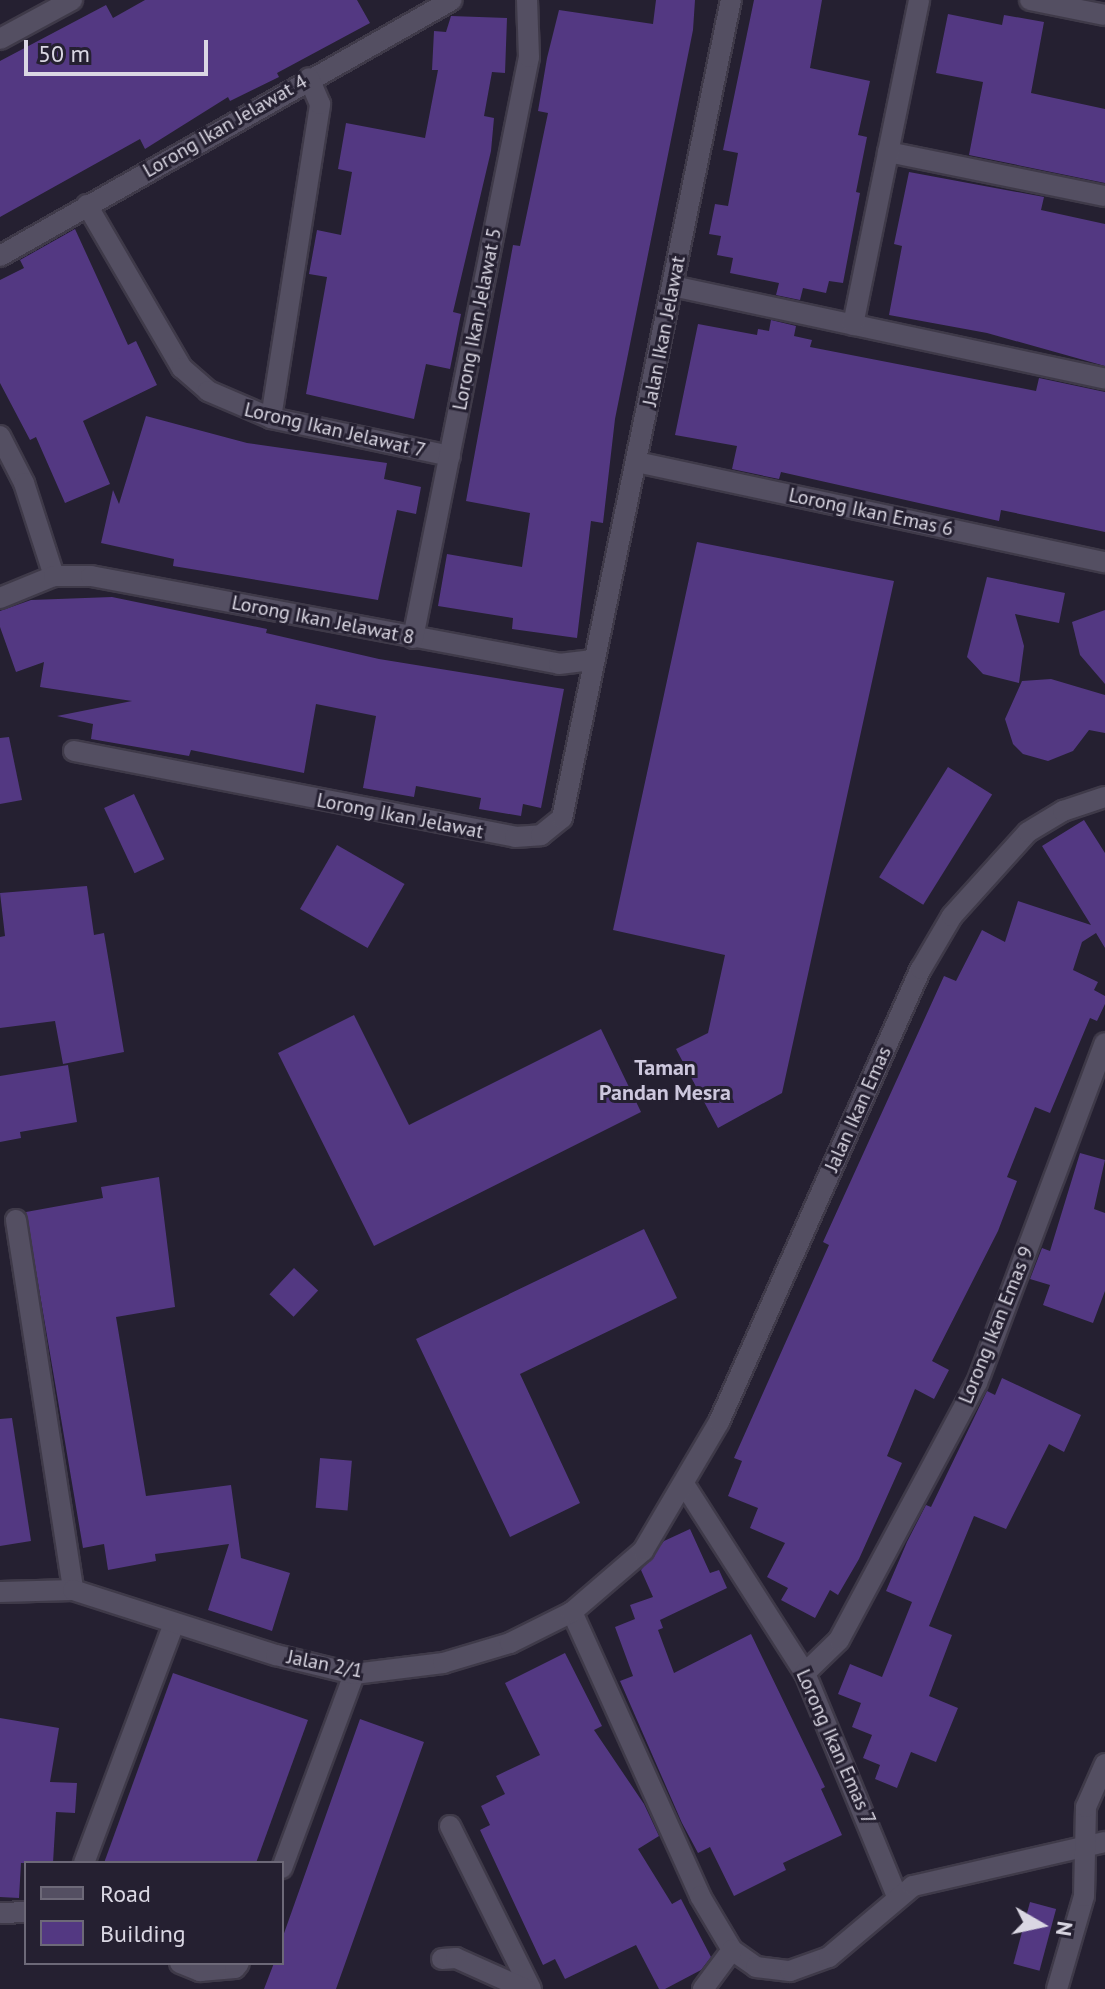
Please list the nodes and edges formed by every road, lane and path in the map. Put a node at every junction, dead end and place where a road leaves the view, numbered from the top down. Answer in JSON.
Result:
{"nodes":[{"id":1,"x":72,"y":0,"type":"edge"},
{"id":2,"x":452,"y":0,"type":"edge"},
{"id":3,"x":527,"y":0,"type":"edge"},
{"id":4,"x":731,"y":0,"type":"edge"},
{"id":5,"x":919,"y":0,"type":"edge"},
{"id":6,"x":1030,"y":0,"type":"edge"},
{"id":7,"x":1105,"y":15,"type":"edge"},
{"id":8,"x":0,"y":39,"type":"edge"},
{"id":9,"x":309,"y":78,"type":"junction"},
{"id":10,"x":888,"y":152,"type":"junction"},
{"id":11,"x":1105,"y":196,"type":"edge"},
{"id":12,"x":87,"y":205,"type":"junction"},
{"id":13,"x":0,"y":256,"type":"edge"},
{"id":14,"x":673,"y":286,"type":"junction"},
{"id":15,"x":853,"y":325,"type":"junction"},
{"id":16,"x":1105,"y":379,"type":"edge"},
{"id":17,"x":271,"y":418,"type":"junction"},
{"id":18,"x":0,"y":436,"type":"edge"},
{"id":19,"x":450,"y":456,"type":"junction"},
{"id":20,"x":637,"y":462,"type":"junction"},
{"id":21,"x":1105,"y":562,"type":"edge"},
{"id":22,"x":54,"y":576,"type":"junction"},
{"id":23,"x":0,"y":598,"type":"edge"},
{"id":24,"x":413,"y":638,"type":"junction"},
{"id":25,"x":591,"y":660,"type":"junction"},
{"id":26,"x":74,"y":751,"type":"dead end"},
{"id":27,"x":1105,"y":797,"type":"edge"},
{"id":28,"x":1105,"y":1043,"type":"edge"},
{"id":29,"x":16,"y":1220,"type":"dead end"},
{"id":30,"x":684,"y":1484,"type":"junction"},
{"id":31,"x":73,"y":1590,"type":"junction"},
{"id":32,"x":0,"y":1592,"type":"edge"},
{"id":33,"x":572,"y":1612,"type":"junction"},
{"id":34,"x":174,"y":1623,"type":"junction"},
{"id":35,"x":805,"y":1673,"type":"junction"},
{"id":36,"x":354,"y":1674,"type":"junction"},
{"id":37,"x":1105,"y":1764,"type":"edge"},
{"id":38,"x":450,"y":1826,"type":"dead end"},
{"id":39,"x":1105,"y":1842,"type":"edge"},
{"id":40,"x":1084,"y":1851,"type":"junction"},
{"id":41,"x":85,"y":1861,"type":"edge"},
{"id":42,"x":284,"y":1863,"type":"edge"},
{"id":43,"x":897,"y":1896,"type":"junction"},
{"id":44,"x":24,"y":1912,"type":"edge"},
{"id":45,"x":0,"y":1913,"type":"edge"},
{"id":46,"x":732,"y":1950,"type":"junction"},
{"id":47,"x":442,"y":1959,"type":"dead end"},
{"id":48,"x":185,"y":1965,"type":"edge"},
{"id":49,"x":237,"y":1965,"type":"edge"},
{"id":50,"x":525,"y":1989,"type":"edge"},
{"id":51,"x":531,"y":1989,"type":"edge"},
{"id":52,"x":703,"y":1989,"type":"edge"},
{"id":53,"x":1057,"y":1989,"type":"edge"}],
"edges":[{"from":1,"to":8,"type":"street"},
{"from":2,"to":9,"type":"street","name":"Lorong Ikan Jelawat 4"},
{"from":3,"to":19,"type":"street","name":"Lorong Ikan Jelawat 5"},
{"from":4,"to":14,"type":"street","name":"Jalan Ikan Jelawat"},
{"from":5,"to":10,"type":"street"},
{"from":6,"to":7,"type":"street"},
{"from":9,"to":12,"type":"street","name":"Lorong Ikan Jelawat 4"},
{"from":9,"to":17,"type":"street"},
{"from":10,"to":11,"type":"street"},
{"from":10,"to":15,"type":"street"},
{"from":12,"to":13,"type":"street","name":"Lorong Ikan Jelawat 4"},
{"from":12,"to":17,"type":"street","name":"Lorong Ikan Jelawat 7"},
{"from":14,"to":15,"type":"street"},
{"from":14,"to":20,"type":"street","name":"Jalan Ikan Jelawat"},
{"from":15,"to":16,"type":"street"},
{"from":17,"to":19,"type":"street","name":"Lorong Ikan Jelawat 7"},
{"from":18,"to":22,"type":"street"},
{"from":19,"to":24,"type":"street","name":"Lorong Ikan Jelawat 5"},
{"from":20,"to":21,"type":"street","name":"Lorong Ikan Emas 6"},
{"from":20,"to":25,"type":"street","name":"Jalan Ikan Jelawat"},
{"from":22,"to":23,"type":"street"},
{"from":22,"to":24,"type":"street","name":"Lorong Ikan Jelawat 8"},
{"from":24,"to":25,"type":"street","name":"Lorong Ikan Jelawat 8"},
{"from":25,"to":26,"type":"street","name":"Lorong Ikan Jelawat"},
{"from":27,"to":30,"type":"street","name":"Jalan Ikan Emas"},
{"from":28,"to":35,"type":"street","name":"Lorong Ikan Emas 9"},
{"from":29,"to":31,"type":"street"},
{"from":30,"to":33,"type":"street","name":"Jalan 2/1"},
{"from":30,"to":35,"type":"street","name":"Lorong Ikan Emas 7"},
{"from":31,"to":32,"type":"street","name":"Jalan 2/1"},
{"from":31,"to":34,"type":"street","name":"Jalan 2/1"},
{"from":33,"to":36,"type":"street","name":"Jalan 2/1"},
{"from":33,"to":46,"type":"street"},
{"from":34,"to":36,"type":"street","name":"Jalan 2/1"},
{"from":34,"to":41,"type":"street"},
{"from":35,"to":43,"type":"street","name":"Lorong Ikan Emas 7"},
{"from":36,"to":42,"type":"street"},
{"from":37,"to":40,"type":"street"},
{"from":38,"to":51,"type":"street"},
{"from":39,"to":40,"type":"street"},
{"from":40,"to":43,"type":"street"},
{"from":40,"to":53,"type":"street"},
{"from":43,"to":46,"type":"street"},
{"from":44,"to":45,"type":"street"},
{"from":46,"to":52,"type":"street"},
{"from":47,"to":50,"type":"street"},
{"from":48,"to":49,"type":"street"}]}
